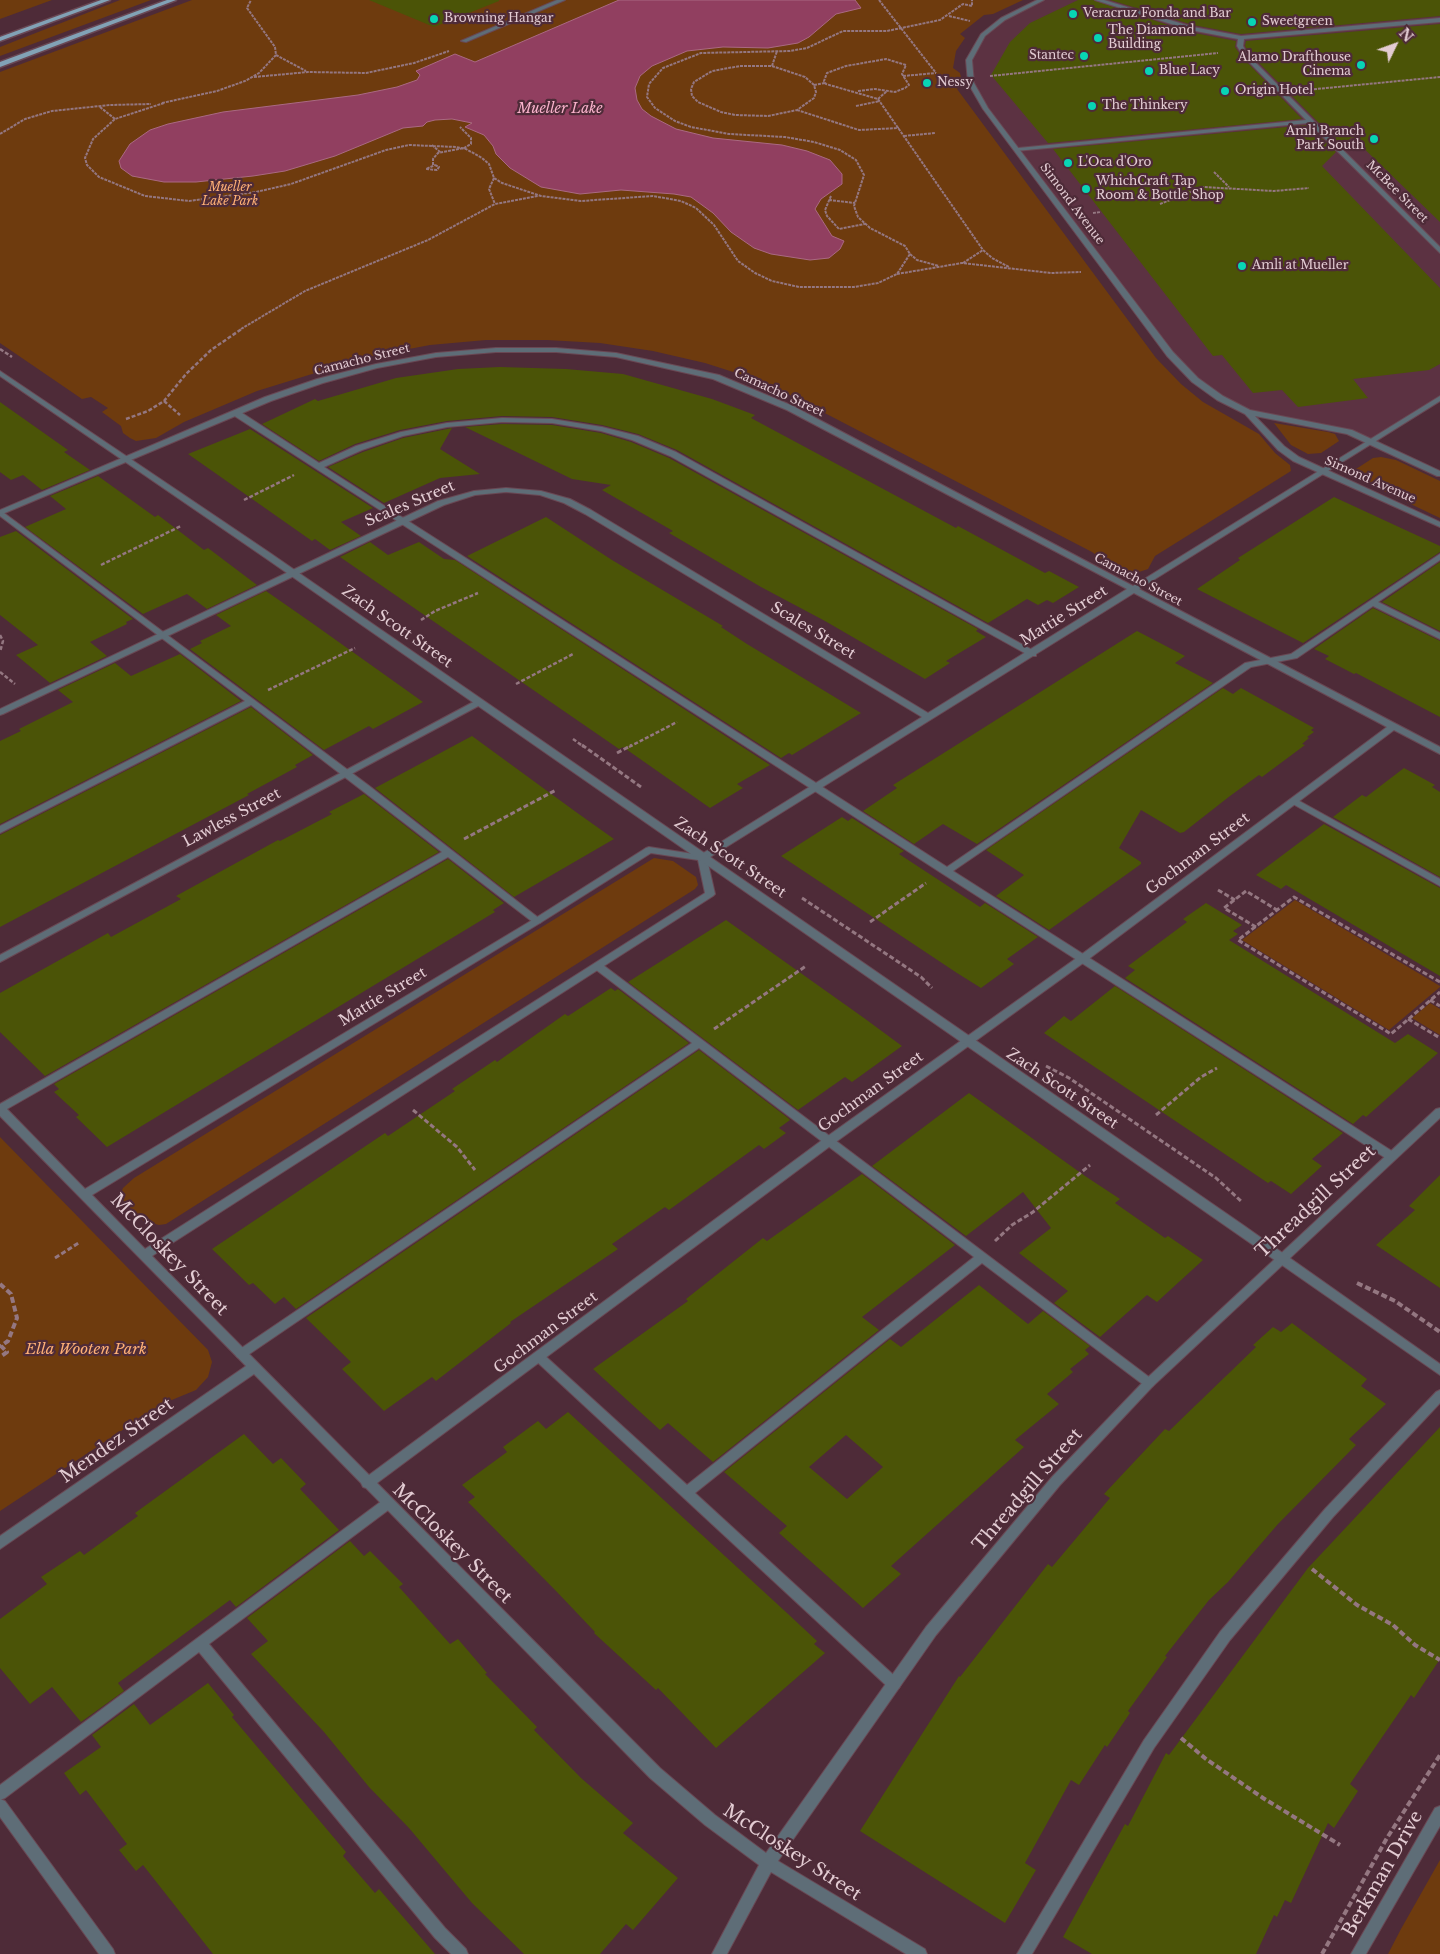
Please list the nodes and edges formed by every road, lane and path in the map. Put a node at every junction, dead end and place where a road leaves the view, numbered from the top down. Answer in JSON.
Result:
{"nodes":[{"id":1,"x":107,"y":0,"type":"edge"},
{"id":2,"x":173,"y":0,"type":"edge"},
{"id":3,"x":251,"y":0,"type":"edge"},
{"id":4,"x":562,"y":0,"type":"edge"},
{"id":5,"x":879,"y":0,"type":"edge"},
{"id":6,"x":972,"y":0,"type":"edge"},
{"id":7,"x":1041,"y":0,"type":"edge"},
{"id":8,"x":1098,"y":0,"type":"edge"},
{"id":9,"x":949,"y":16,"type":"junction"},
{"id":10,"x":1440,"y":20,"type":"edge"},
{"id":11,"x":972,"y":22,"type":"dead end"},
{"id":12,"x":900,"y":29,"type":"junction"},
{"id":13,"x":1241,"y":38,"type":"junction"},
{"id":14,"x":0,"y":39,"type":"edge"},
{"id":15,"x":464,"y":41,"type":"dead end"},
{"id":16,"x":452,"y":49,"type":"dead end"},
{"id":17,"x":777,"y":51,"type":"junction"},
{"id":18,"x":1219,"y":53,"type":"dead end"},
{"id":19,"x":276,"y":55,"type":"junction"},
{"id":20,"x":0,"y":65,"type":"edge"},
{"id":21,"x":772,"y":66,"type":"junction"},
{"id":22,"x":308,"y":72,"type":"junction"},
{"id":23,"x":904,"y":76,"type":"junction"},
{"id":24,"x":987,"y":76,"type":"dead end"},
{"id":25,"x":1440,"y":76,"type":"edge"},
{"id":26,"x":251,"y":78,"type":"junction"},
{"id":27,"x":826,"y":83,"type":"junction"},
{"id":28,"x":814,"y":85,"type":"junction"},
{"id":29,"x":886,"y":91,"type":"junction"},
{"id":30,"x":1303,"y":91,"type":"dead end"},
{"id":31,"x":858,"y":92,"type":"junction"},
{"id":32,"x":879,"y":100,"type":"junction"},
{"id":33,"x":164,"y":103,"type":"junction"},
{"id":34,"x":99,"y":106,"type":"junction"},
{"id":35,"x":856,"y":106,"type":"dead end"},
{"id":36,"x":797,"y":110,"type":"junction"},
{"id":37,"x":115,"y":119,"type":"junction"},
{"id":38,"x":1309,"y":121,"type":"junction"},
{"id":39,"x":460,"y":127,"type":"dead end"},
{"id":40,"x":899,"y":128,"type":"junction"},
{"id":41,"x":935,"y":133,"type":"dead end"},
{"id":42,"x":0,"y":134,"type":"edge"},
{"id":43,"x":904,"y":136,"type":"junction"},
{"id":44,"x":431,"y":144,"type":"junction"},
{"id":45,"x":464,"y":148,"type":"junction"},
{"id":46,"x":1018,"y":150,"type":"junction"},
{"id":47,"x":440,"y":152,"type":"junction"},
{"id":48,"x":433,"y":165,"type":"dead end"},
{"id":49,"x":1214,"y":172,"type":"dead end"},
{"id":50,"x":494,"y":178,"type":"junction"},
{"id":51,"x":1230,"y":187,"type":"junction"},
{"id":52,"x":1309,"y":188,"type":"dead end"},
{"id":53,"x":541,"y":196,"type":"junction"},
{"id":54,"x":831,"y":196,"type":"dead end"},
{"id":55,"x":829,"y":200,"type":"junction"},
{"id":56,"x":855,"y":203,"type":"junction"},
{"id":57,"x":495,"y":204,"type":"junction"},
{"id":58,"x":1160,"y":204,"type":"dead end"},
{"id":59,"x":1101,"y":212,"type":"dead end"},
{"id":60,"x":1092,"y":214,"type":"dead end"},
{"id":61,"x":865,"y":224,"type":"junction"},
{"id":62,"x":983,"y":250,"type":"junction"},
{"id":63,"x":1440,"y":251,"type":"edge"},
{"id":64,"x":910,"y":254,"type":"junction"},
{"id":65,"x":962,"y":263,"type":"junction"},
{"id":66,"x":945,"y":266,"type":"junction"},
{"id":67,"x":1009,"y":266,"type":"junction"},
{"id":68,"x":1081,"y":272,"type":"dead end"},
{"id":69,"x":897,"y":274,"type":"junction"},
{"id":70,"x":0,"y":373,"type":"edge"},
{"id":71,"x":1440,"y":398,"type":"edge"},
{"id":72,"x":164,"y":401,"type":"junction"},
{"id":73,"x":1248,"y":412,"type":"junction"},
{"id":74,"x":236,"y":413,"type":"junction"},
{"id":75,"x":184,"y":417,"type":"dead end"},
{"id":76,"x":126,"y":419,"type":"dead end"},
{"id":77,"x":1370,"y":442,"type":"junction"},
{"id":78,"x":128,"y":458,"type":"junction"},
{"id":79,"x":317,"y":465,"type":"junction"},
{"id":80,"x":1324,"y":472,"type":"junction"},
{"id":81,"x":1440,"y":474,"type":"edge"},
{"id":82,"x":244,"y":500,"type":"dead end"},
{"id":83,"x":0,"y":513,"type":"edge"},
{"id":84,"x":404,"y":520,"type":"junction"},
{"id":85,"x":1440,"y":525,"type":"edge"},
{"id":86,"x":182,"y":526,"type":"dead end"},
{"id":87,"x":1440,"y":556,"type":"edge"},
{"id":88,"x":292,"y":573,"type":"junction"},
{"id":89,"x":83,"y":575,"type":"junction"},
{"id":90,"x":499,"y":582,"type":"junction"},
{"id":91,"x":1133,"y":590,"type":"junction"},
{"id":92,"x":1372,"y":602,"type":"junction"},
{"id":93,"x":421,"y":620,"type":"dead end"},
{"id":94,"x":0,"y":635,"type":"edge"},
{"id":95,"x":163,"y":635,"type":"junction"},
{"id":96,"x":1440,"y":636,"type":"edge"},
{"id":97,"x":594,"y":643,"type":"junction"},
{"id":98,"x":355,"y":648,"type":"dead end"},
{"id":99,"x":0,"y":652,"type":"edge"},
{"id":100,"x":1033,"y":654,"type":"junction"},
{"id":101,"x":1270,"y":661,"type":"junction"},
{"id":102,"x":0,"y":672,"type":"edge"},
{"id":103,"x":10,"y":680,"type":"dead end"},
{"id":104,"x":516,"y":684,"type":"dead end"},
{"id":105,"x":250,"y":700,"type":"junction"},
{"id":106,"x":479,"y":702,"type":"junction"},
{"id":107,"x":696,"y":710,"type":"junction"},
{"id":108,"x":0,"y":712,"type":"edge"},
{"id":109,"x":929,"y":717,"type":"junction"},
{"id":110,"x":1394,"y":726,"type":"junction"},
{"id":111,"x":1440,"y":751,"type":"edge"},
{"id":112,"x":618,"y":753,"type":"dead end"},
{"id":113,"x":346,"y":773,"type":"junction"},
{"id":114,"x":816,"y":787,"type":"junction"},
{"id":115,"x":556,"y":790,"type":"dead end"},
{"id":116,"x":1294,"y":801,"type":"junction"},
{"id":117,"x":0,"y":830,"type":"edge"},
{"id":118,"x":446,"y":850,"type":"junction"},
{"id":119,"x":702,"y":858,"type":"junction"},
{"id":120,"x":946,"y":872,"type":"junction"},
{"id":121,"x":1440,"y":883,"type":"edge"},
{"id":122,"x":1218,"y":890,"type":"dead end"},
{"id":123,"x":794,"y":894,"type":"dead end"},
{"id":124,"x":1235,"y":900,"type":"junction"},
{"id":125,"x":1277,"y":910,"type":"junction"},
{"id":126,"x":537,"y":921,"type":"junction"},
{"id":127,"x":870,"y":922,"type":"dead end"},
{"id":128,"x":1256,"y":927,"type":"junction"},
{"id":129,"x":0,"y":960,"type":"edge"},
{"id":130,"x":1082,"y":960,"type":"junction"},
{"id":131,"x":806,"y":966,"type":"dead end"},
{"id":132,"x":599,"y":967,"type":"junction"},
{"id":133,"x":1440,"y":982,"type":"edge"},
{"id":134,"x":935,"y":990,"type":"dead end"},
{"id":135,"x":1440,"y":992,"type":"edge"},
{"id":136,"x":1430,"y":1000,"type":"junction"},
{"id":137,"x":1440,"y":1006,"type":"edge"},
{"id":138,"x":1408,"y":1019,"type":"junction"},
{"id":139,"x":1440,"y":1038,"type":"edge"},
{"id":140,"x":966,"y":1041,"type":"junction"},
{"id":141,"x":698,"y":1042,"type":"junction"},
{"id":142,"x":1238,"y":1059,"type":"junction"},
{"id":143,"x":1044,"y":1066,"type":"dead end"},
{"id":144,"x":0,"y":1109,"type":"edge"},
{"id":145,"x":413,"y":1110,"type":"dead end"},
{"id":146,"x":1440,"y":1112,"type":"edge"},
{"id":147,"x":1156,"y":1115,"type":"dead end"},
{"id":148,"x":829,"y":1141,"type":"junction"},
{"id":149,"x":1391,"y":1156,"type":"junction"},
{"id":150,"x":1090,"y":1165,"type":"dead end"},
{"id":151,"x":491,"y":1184,"type":"junction"},
{"id":152,"x":85,"y":1194,"type":"junction"},
{"id":153,"x":1249,"y":1208,"type":"dead end"},
{"id":154,"x":80,"y":1242,"type":"dead end"},
{"id":155,"x":144,"y":1254,"type":"junction"},
{"id":156,"x":982,"y":1257,"type":"junction"},
{"id":157,"x":55,"y":1258,"type":"dead end"},
{"id":158,"x":1282,"y":1258,"type":"junction"},
{"id":159,"x":1353,"y":1281,"type":"dead end"},
{"id":160,"x":0,"y":1284,"type":"edge"},
{"id":161,"x":1440,"y":1332,"type":"edge"},
{"id":162,"x":241,"y":1354,"type":"junction"},
{"id":163,"x":0,"y":1357,"type":"edge"},
{"id":164,"x":539,"y":1357,"type":"junction"},
{"id":165,"x":253,"y":1368,"type":"junction"},
{"id":166,"x":1440,"y":1370,"type":"edge"},
{"id":167,"x":1149,"y":1382,"type":"junction"},
{"id":168,"x":1440,"y":1395,"type":"edge"},
{"id":169,"x":368,"y":1483,"type":"junction"},
{"id":170,"x":686,"y":1493,"type":"junction"},
{"id":171,"x":388,"y":1504,"type":"junction"},
{"id":172,"x":0,"y":1543,"type":"edge"},
{"id":173,"x":1292,"y":1556,"type":"junction"},
{"id":174,"x":201,"y":1644,"type":"junction"},
{"id":175,"x":1440,"y":1660,"type":"edge"},
{"id":176,"x":894,"y":1684,"type":"junction"},
{"id":177,"x":1162,"y":1724,"type":"junction"},
{"id":178,"x":1440,"y":1755,"type":"edge"},
{"id":179,"x":0,"y":1793,"type":"edge"},
{"id":180,"x":0,"y":1806,"type":"edge"},
{"id":181,"x":1440,"y":1813,"type":"edge"},
{"id":182,"x":1340,"y":1845,"type":"dead end"},
{"id":183,"x":768,"y":1862,"type":"junction"},
{"id":184,"x":108,"y":1954,"type":"edge"},
{"id":185,"x":461,"y":1954,"type":"edge"},
{"id":186,"x":719,"y":1954,"type":"edge"},
{"id":187,"x":920,"y":1954,"type":"edge"},
{"id":188,"x":1024,"y":1954,"type":"edge"},
{"id":189,"x":1322,"y":1954,"type":"edge"},
{"id":190,"x":1358,"y":1954,"type":"edge"}],
"edges":[{"from":1,"to":14,"type":"main road"},
{"from":2,"to":20,"type":"main road"},
{"from":3,"to":19,"type":"path"},
{"from":4,"to":15,"type":"street"},
{"from":5,"to":12,"type":"path"},
{"from":6,"to":9,"type":"path"},
{"from":7,"to":46,"type":"street","name":"Simond Avenue"},
{"from":8,"to":13,"type":"street"},
{"from":9,"to":11,"type":"path"},
{"from":9,"to":12,"type":"path"},
{"from":10,"to":13,"type":"street"},
{"from":12,"to":17,"type":"path"},
{"from":12,"to":23,"type":"path"},
{"from":13,"to":38,"type":"street","name":"McBee Street"},
{"from":16,"to":22,"type":"path"},
{"from":17,"to":21,"type":"path"},
{"from":17,"to":56,"type":"path"},
{"from":18,"to":24,"type":"path"},
{"from":19,"to":22,"type":"path"},
{"from":19,"to":26,"type":"path"},
{"from":21,"to":28,"type":"path"},
{"from":21,"to":36,"type":"path"},
{"from":22,"to":26,"type":"path"},
{"from":23,"to":27,"type":"path"},
{"from":23,"to":29,"type":"path"},
{"from":25,"to":30,"type":"path"},
{"from":26,"to":33,"type":"path"},
{"from":27,"to":28,"type":"path"},
{"from":27,"to":31,"type":"path"},
{"from":28,"to":36,"type":"path"},
{"from":29,"to":31,"type":"path"},
{"from":29,"to":32,"type":"path"},
{"from":31,"to":32,"type":"path"},
{"from":32,"to":35,"type":"path"},
{"from":32,"to":40,"type":"path"},
{"from":33,"to":34,"type":"path"},
{"from":33,"to":37,"type":"path"},
{"from":34,"to":37,"type":"path"},
{"from":34,"to":42,"type":"path"},
{"from":36,"to":40,"type":"path"},
{"from":37,"to":44,"type":"path"},
{"from":38,"to":46,"type":"street"},
{"from":38,"to":63,"type":"street","name":"McBee Street"},
{"from":39,"to":45,"type":"path"},
{"from":40,"to":43,"type":"path"},
{"from":41,"to":43,"type":"path"},
{"from":43,"to":62,"type":"path"},
{"from":44,"to":45,"type":"path"},
{"from":44,"to":47,"type":"path"},
{"from":45,"to":47,"type":"path"},
{"from":45,"to":50,"type":"path"},
{"from":46,"to":73,"type":"street","name":"Simond Avenue"},
{"from":47,"to":48,"type":"path"},
{"from":49,"to":51,"type":"path"},
{"from":50,"to":53,"type":"path"},
{"from":50,"to":57,"type":"path"},
{"from":51,"to":52,"type":"path"},
{"from":51,"to":58,"type":"path"},
{"from":53,"to":57,"type":"path"},
{"from":53,"to":69,"type":"path"},
{"from":54,"to":55,"type":"path"},
{"from":55,"to":56,"type":"path"},
{"from":55,"to":61,"type":"path"},
{"from":56,"to":61,"type":"path"},
{"from":57,"to":72,"type":"path"},
{"from":59,"to":60,"type":"path"},
{"from":61,"to":64,"type":"path"},
{"from":62,"to":65,"type":"path"},
{"from":62,"to":67,"type":"path"},
{"from":64,"to":66,"type":"path"},
{"from":64,"to":69,"type":"path"},
{"from":65,"to":66,"type":"path"},
{"from":65,"to":67,"type":"path"},
{"from":66,"to":69,"type":"path"},
{"from":67,"to":68,"type":"path"},
{"from":70,"to":78,"type":"street","name":"Zach Scott Street"},
{"from":71,"to":77,"type":"street","name":"Mattie Street"},
{"from":72,"to":75,"type":"path"},
{"from":72,"to":76,"type":"path"},
{"from":73,"to":77,"type":"street","name":"Simond Avenue"},
{"from":73,"to":80,"type":"street","name":"Simond Avenue"},
{"from":74,"to":78,"type":"street","name":"Camacho Street"},
{"from":74,"to":79,"type":"street"},
{"from":74,"to":91,"type":"street","name":"Camacho Street"},
{"from":77,"to":80,"type":"street","name":"Mattie Street"},
{"from":77,"to":81,"type":"street","name":"Simond Avenue"},
{"from":78,"to":83,"type":"street","name":"Camacho Street"},
{"from":78,"to":88,"type":"street","name":"Zach Scott Street"},
{"from":79,"to":82,"type":"path"},
{"from":79,"to":84,"type":"street"},
{"from":79,"to":100,"type":"street"},
{"from":80,"to":85,"type":"street","name":"Simond Avenue"},
{"from":80,"to":91,"type":"street","name":"Mattie Street"},
{"from":83,"to":89,"type":"street"},
{"from":84,"to":88,"type":"street","name":"Scales Street"},
{"from":84,"to":90,"type":"street"},
{"from":84,"to":109,"type":"street","name":"Scales Street"},
{"from":86,"to":89,"type":"path"},
{"from":87,"to":92,"type":"street"},
{"from":88,"to":95,"type":"street","name":"Scales Street"},
{"from":88,"to":106,"type":"street","name":"Zach Scott Street"},
{"from":89,"to":95,"type":"street"},
{"from":90,"to":93,"type":"path"},
{"from":90,"to":97,"type":"street"},
{"from":91,"to":100,"type":"street","name":"Mattie Street"},
{"from":91,"to":101,"type":"street","name":"Camacho Street"},
{"from":92,"to":96,"type":"street"},
{"from":92,"to":101,"type":"street"},
{"from":94,"to":99,"type":"path"},
{"from":95,"to":105,"type":"street"},
{"from":95,"to":108,"type":"street","name":"Scales Street"},
{"from":97,"to":104,"type":"path"},
{"from":97,"to":107,"type":"street"},
{"from":98,"to":105,"type":"path"},
{"from":100,"to":109,"type":"street","name":"Mattie Street"},
{"from":101,"to":110,"type":"street","name":"Camacho Street"},
{"from":101,"to":120,"type":"street"},
{"from":102,"to":103,"type":"path"},
{"from":105,"to":113,"type":"street"},
{"from":105,"to":117,"type":"street"},
{"from":106,"to":113,"type":"street","name":"Lawless Street"},
{"from":106,"to":119,"type":"street","name":"Zach Scott Street"},
{"from":107,"to":112,"type":"path"},
{"from":107,"to":114,"type":"street"},
{"from":109,"to":114,"type":"street","name":"Mattie Street"},
{"from":110,"to":111,"type":"street","name":"Camacho Street"},
{"from":110,"to":116,"type":"street","name":"Gochman Street"},
{"from":113,"to":118,"type":"street"},
{"from":113,"to":129,"type":"street","name":"Lawless Street"},
{"from":114,"to":119,"type":"street","name":"Mattie Street"},
{"from":114,"to":120,"type":"street"},
{"from":115,"to":118,"type":"path"},
{"from":116,"to":121,"type":"street"},
{"from":116,"to":130,"type":"street","name":"Gochman Street"},
{"from":118,"to":126,"type":"street"},
{"from":118,"to":144,"type":"street"},
{"from":119,"to":126,"type":"street","name":"Mattie Street"},
{"from":119,"to":132,"type":"street"},
{"from":119,"to":140,"type":"street","name":"Zach Scott Street"},
{"from":120,"to":127,"type":"path"},
{"from":120,"to":130,"type":"street"},
{"from":122,"to":124,"type":"path"},
{"from":123,"to":134,"type":"path"},
{"from":124,"to":125,"type":"path"},
{"from":124,"to":128,"type":"path"},
{"from":125,"to":128,"type":"path"},
{"from":125,"to":133,"type":"path"},
{"from":126,"to":152,"type":"street","name":"Mattie Street"},
{"from":128,"to":138,"type":"path"},
{"from":130,"to":140,"type":"street","name":"Gochman Street"},
{"from":130,"to":142,"type":"street"},
{"from":131,"to":141,"type":"path"},
{"from":132,"to":141,"type":"street"},
{"from":132,"to":155,"type":"street"},
{"from":135,"to":136,"type":"path"},
{"from":136,"to":137,"type":"path"},
{"from":136,"to":138,"type":"path"},
{"from":138,"to":139,"type":"path"},
{"from":140,"to":148,"type":"street","name":"Gochman Street"},
{"from":140,"to":158,"type":"street","name":"Zach Scott Street"},
{"from":141,"to":148,"type":"street"},
{"from":141,"to":151,"type":"street"},
{"from":142,"to":147,"type":"path"},
{"from":142,"to":149,"type":"street"},
{"from":143,"to":153,"type":"path"},
{"from":144,"to":152,"type":"street","name":"McCloskey Street"},
{"from":145,"to":151,"type":"path"},
{"from":146,"to":149,"type":"street","name":"Threadgill Street"},
{"from":148,"to":156,"type":"street"},
{"from":148,"to":164,"type":"street","name":"Gochman Street"},
{"from":149,"to":158,"type":"street","name":"Threadgill Street"},
{"from":150,"to":156,"type":"path"},
{"from":151,"to":162,"type":"street"},
{"from":152,"to":155,"type":"street","name":"McCloskey Street"},
{"from":154,"to":157,"type":"path"},
{"from":155,"to":162,"type":"street","name":"McCloskey Street"},
{"from":156,"to":167,"type":"street"},
{"from":156,"to":170,"type":"street"},
{"from":158,"to":166,"type":"street","name":"Zach Scott Street"},
{"from":158,"to":167,"type":"street","name":"Threadgill Street"},
{"from":159,"to":161,"type":"path"},
{"from":160,"to":163,"type":"path"},
{"from":162,"to":165,"type":"street","name":"McCloskey Street"},
{"from":164,"to":169,"type":"street","name":"Gochman Street"},
{"from":164,"to":170,"type":"street"},
{"from":165,"to":169,"type":"street","name":"McCloskey Street"},
{"from":165,"to":172,"type":"street","name":"Mendez Street"},
{"from":167,"to":176,"type":"street","name":"Threadgill Street"},
{"from":168,"to":173,"type":"street"},
{"from":169,"to":171,"type":"street","name":"McCloskey Street"},
{"from":170,"to":176,"type":"street"},
{"from":171,"to":174,"type":"street"},
{"from":171,"to":183,"type":"street","name":"McCloskey Street"},
{"from":173,"to":175,"type":"path"},
{"from":173,"to":177,"type":"street"},
{"from":174,"to":179,"type":"street"},
{"from":174,"to":185,"type":"street"},
{"from":176,"to":183,"type":"street","name":"Threadgill Street"},
{"from":177,"to":182,"type":"path"},
{"from":177,"to":188,"type":"street"},
{"from":178,"to":189,"type":"path"},
{"from":180,"to":184,"type":"street"},
{"from":181,"to":190,"type":"street","name":"Berkman Drive"},
{"from":183,"to":186,"type":"street","name":"Threadgill Street"},
{"from":183,"to":187,"type":"street","name":"McCloskey Street"}]}
